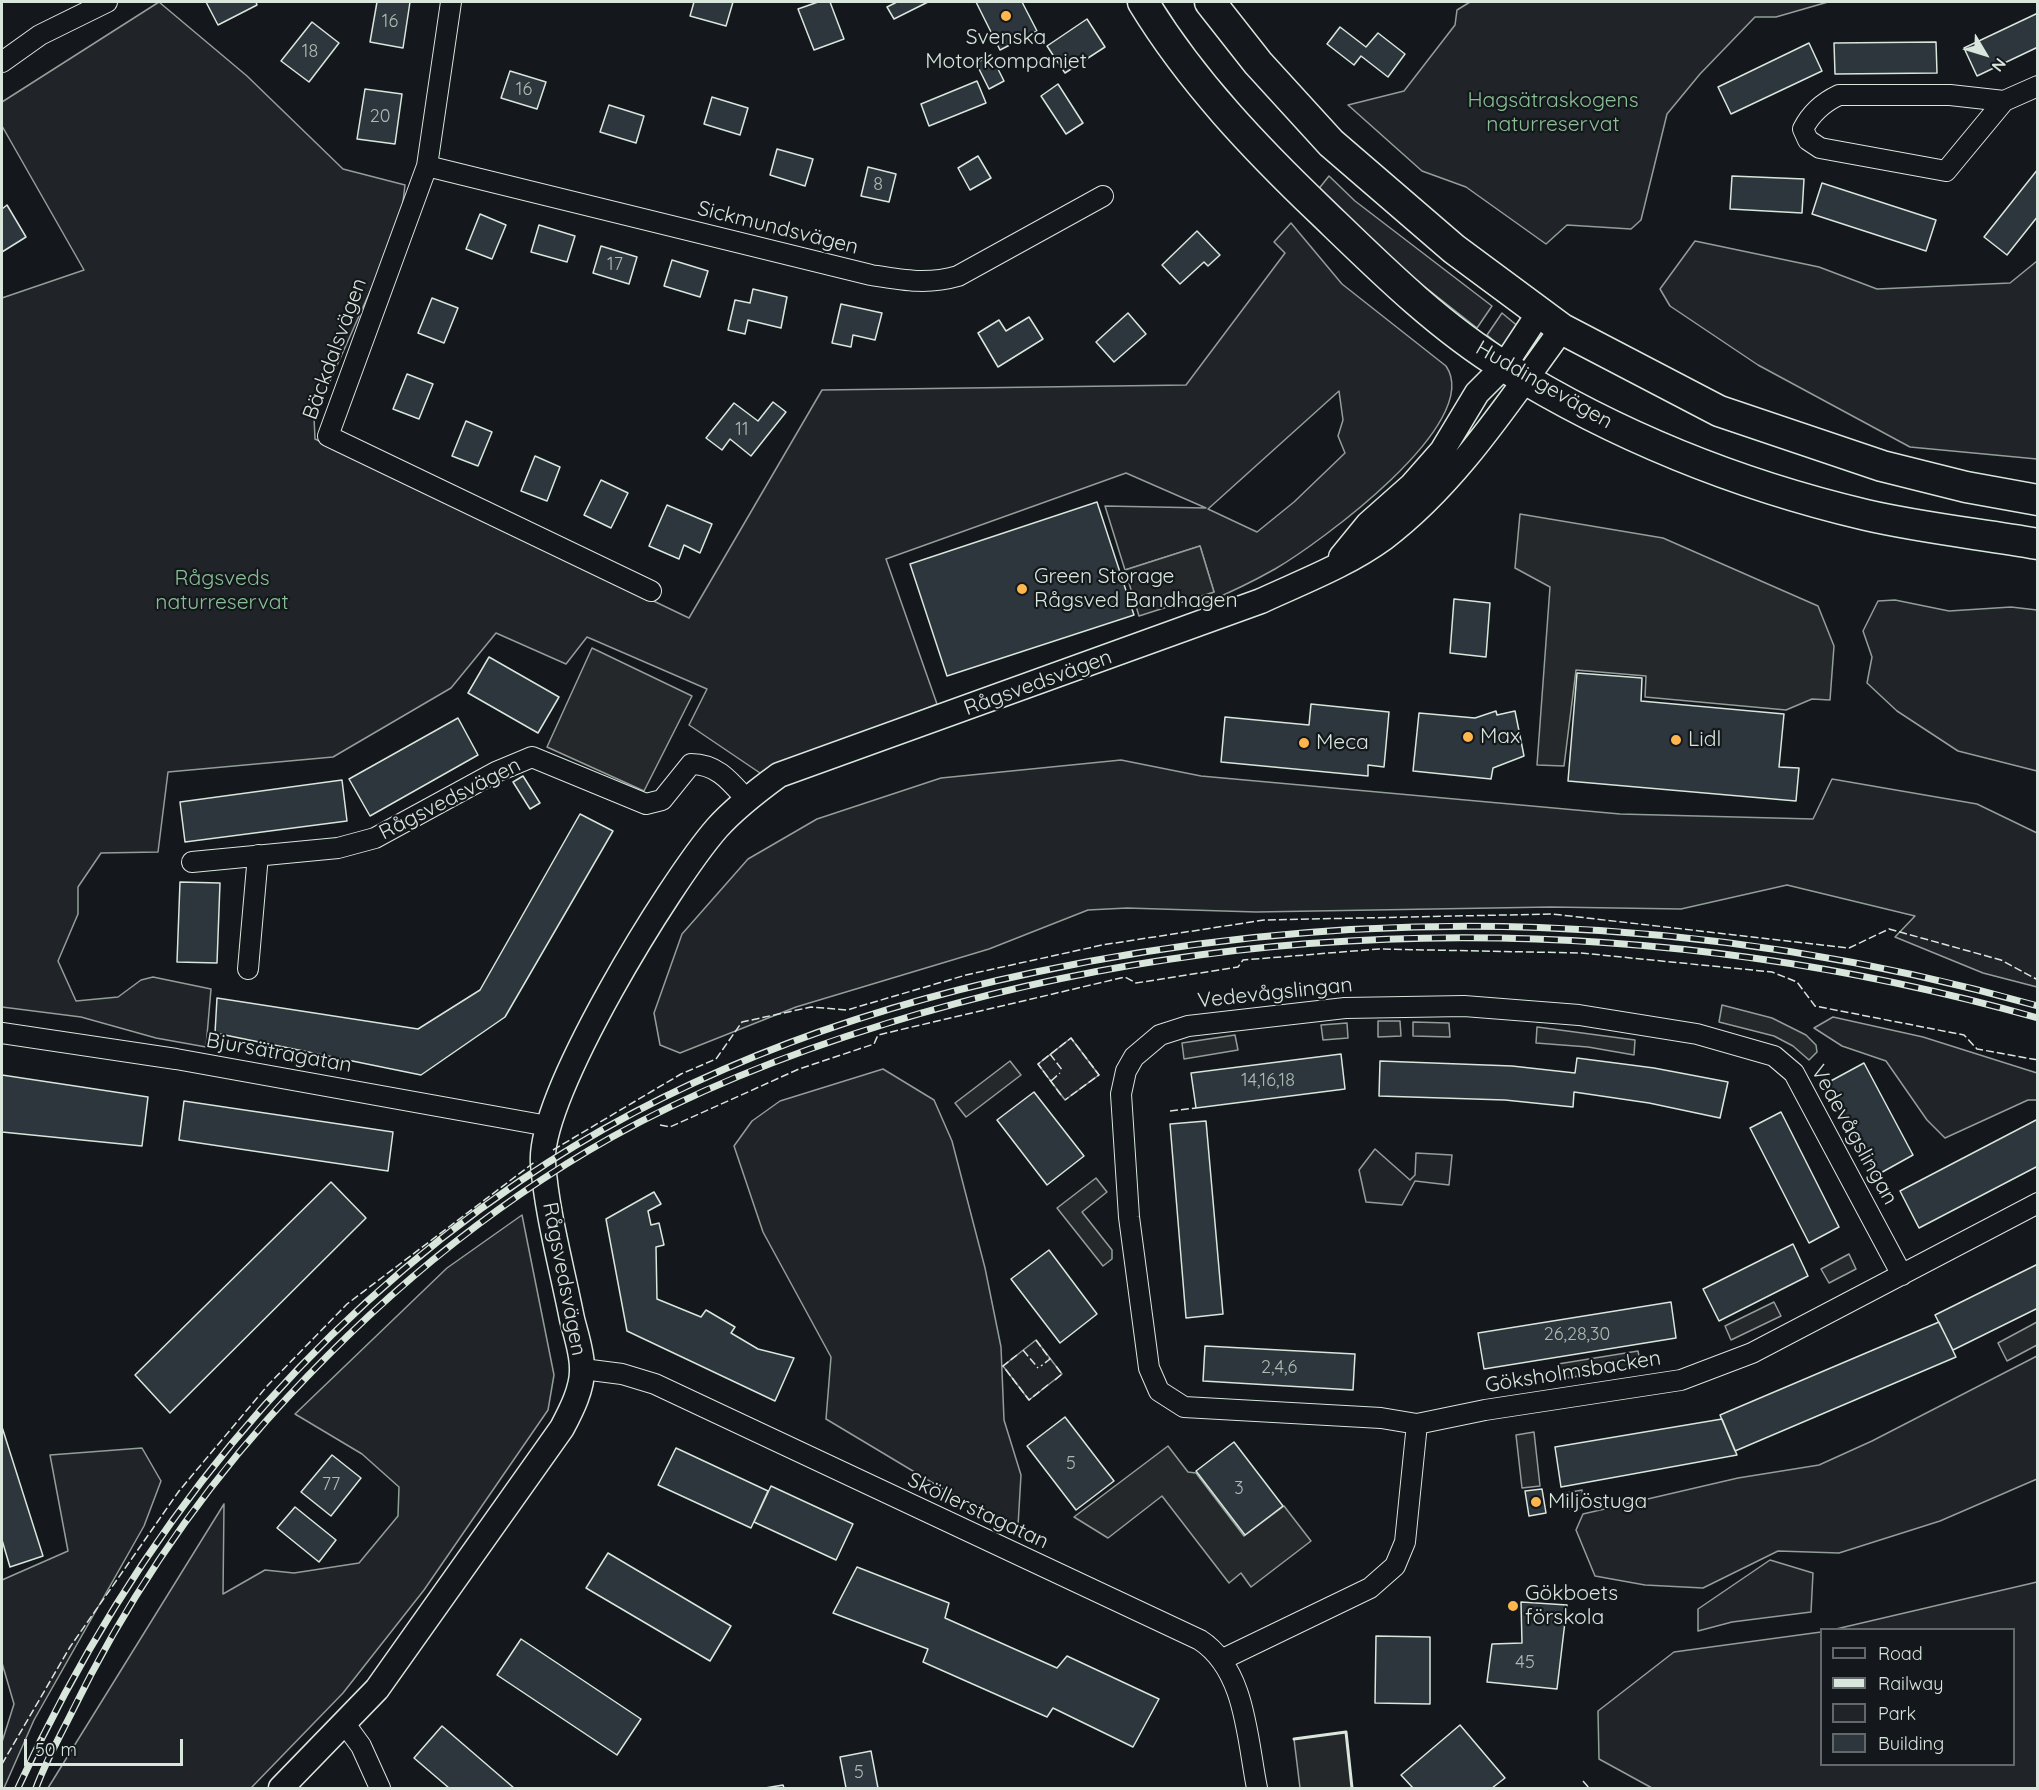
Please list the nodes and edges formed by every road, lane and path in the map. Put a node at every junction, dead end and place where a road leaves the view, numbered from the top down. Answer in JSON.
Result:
{"nodes":[{"id":1,"x":107,"y":2,"type":"edge"},
{"id":2,"x":451,"y":2,"type":"edge"},
{"id":3,"x":1143,"y":2,"type":"edge"},
{"id":4,"x":1210,"y":2,"type":"edge"},
{"id":5,"x":2,"y":62,"type":"edge"},
{"id":6,"x":2037,"y":86,"type":"edge"},
{"id":7,"x":2004,"y":101,"type":"junction"},
{"id":8,"x":426,"y":166,"type":"junction"},
{"id":9,"x":1103,"y":196,"type":"dead end"},
{"id":10,"x":1551,"y":321,"type":"junction"},
{"id":11,"x":1515,"y":373,"type":"junction"},
{"id":12,"x":2037,"y":500,"type":"edge"},
{"id":13,"x":2037,"y":544,"type":"edge"},
{"id":14,"x":651,"y":591,"type":"dead end"},
{"id":15,"x":746,"y":799,"type":"junction"},
{"id":16,"x":258,"y":855,"type":"junction"},
{"id":17,"x":192,"y":862,"type":"dead end"},
{"id":18,"x":248,"y":969,"type":"dead end"},
{"id":19,"x":2,"y":1033,"type":"edge"},
{"id":20,"x":548,"y":1126,"type":"junction"},
{"id":21,"x":2037,"y":1203,"type":"edge"},
{"id":22,"x":1902,"y":1275,"type":"junction"},
{"id":23,"x":583,"y":1369,"type":"junction"},
{"id":24,"x":1417,"y":1424,"type":"junction"},
{"id":25,"x":1223,"y":1659,"type":"junction"},
{"id":26,"x":345,"y":1724,"type":"junction"},
{"id":27,"x":281,"y":1788,"type":"edge"},
{"id":28,"x":380,"y":1788,"type":"edge"},
{"id":29,"x":1257,"y":1788,"type":"edge"}],
"edges":[{"from":1,"to":5,"type":"street"},
{"from":2,"to":8,"type":"street","name":"Bäckdalsvägen"},
{"from":3,"to":11,"type":"main road","name":"Huddingevägen"},
{"from":4,"to":10,"type":"main road"},
{"from":6,"to":7,"type":"street"},
{"from":7,"to":7,"type":"street"},
{"from":8,"to":9,"type":"street","name":"Sickmundsvägen"},
{"from":8,"to":14,"type":"street","name":"Bäckdalsvägen"},
{"from":10,"to":11,"type":"street","name":"Rågsvedsvägen"},
{"from":10,"to":12,"type":"main road"},
{"from":11,"to":13,"type":"main road","name":"Huddingevägen"},
{"from":11,"to":15,"type":"street","name":"Rågsvedsvägen"},
{"from":15,"to":16,"type":"street","name":"Rågsvedsvägen"},
{"from":15,"to":20,"type":"street","name":"Rågsvedsvägen"},
{"from":16,"to":17,"type":"street","name":"Rågsvedsvägen"},
{"from":16,"to":18,"type":"street"},
{"from":19,"to":20,"type":"street","name":"Bjursätragatan"},
{"from":20,"to":23,"type":"street","name":"Rågsvedsvägen"},
{"from":21,"to":22,"type":"street","name":"Göksholmsbacken"},
{"from":22,"to":24,"type":"street","name":"Göksholmsbacken"},
{"from":22,"to":24,"type":"street","name":"Vedevågslingan"},
{"from":23,"to":25,"type":"street","name":"Sköllerstagatan"},
{"from":23,"to":26,"type":"street","name":"Rågsvedsvägen"},
{"from":24,"to":25,"type":"street"},
{"from":25,"to":29,"type":"street","name":"Sköllerstagatan"},
{"from":26,"to":27,"type":"street","name":"Rågsvedsvägen"},
{"from":26,"to":28,"type":"street"}]}
